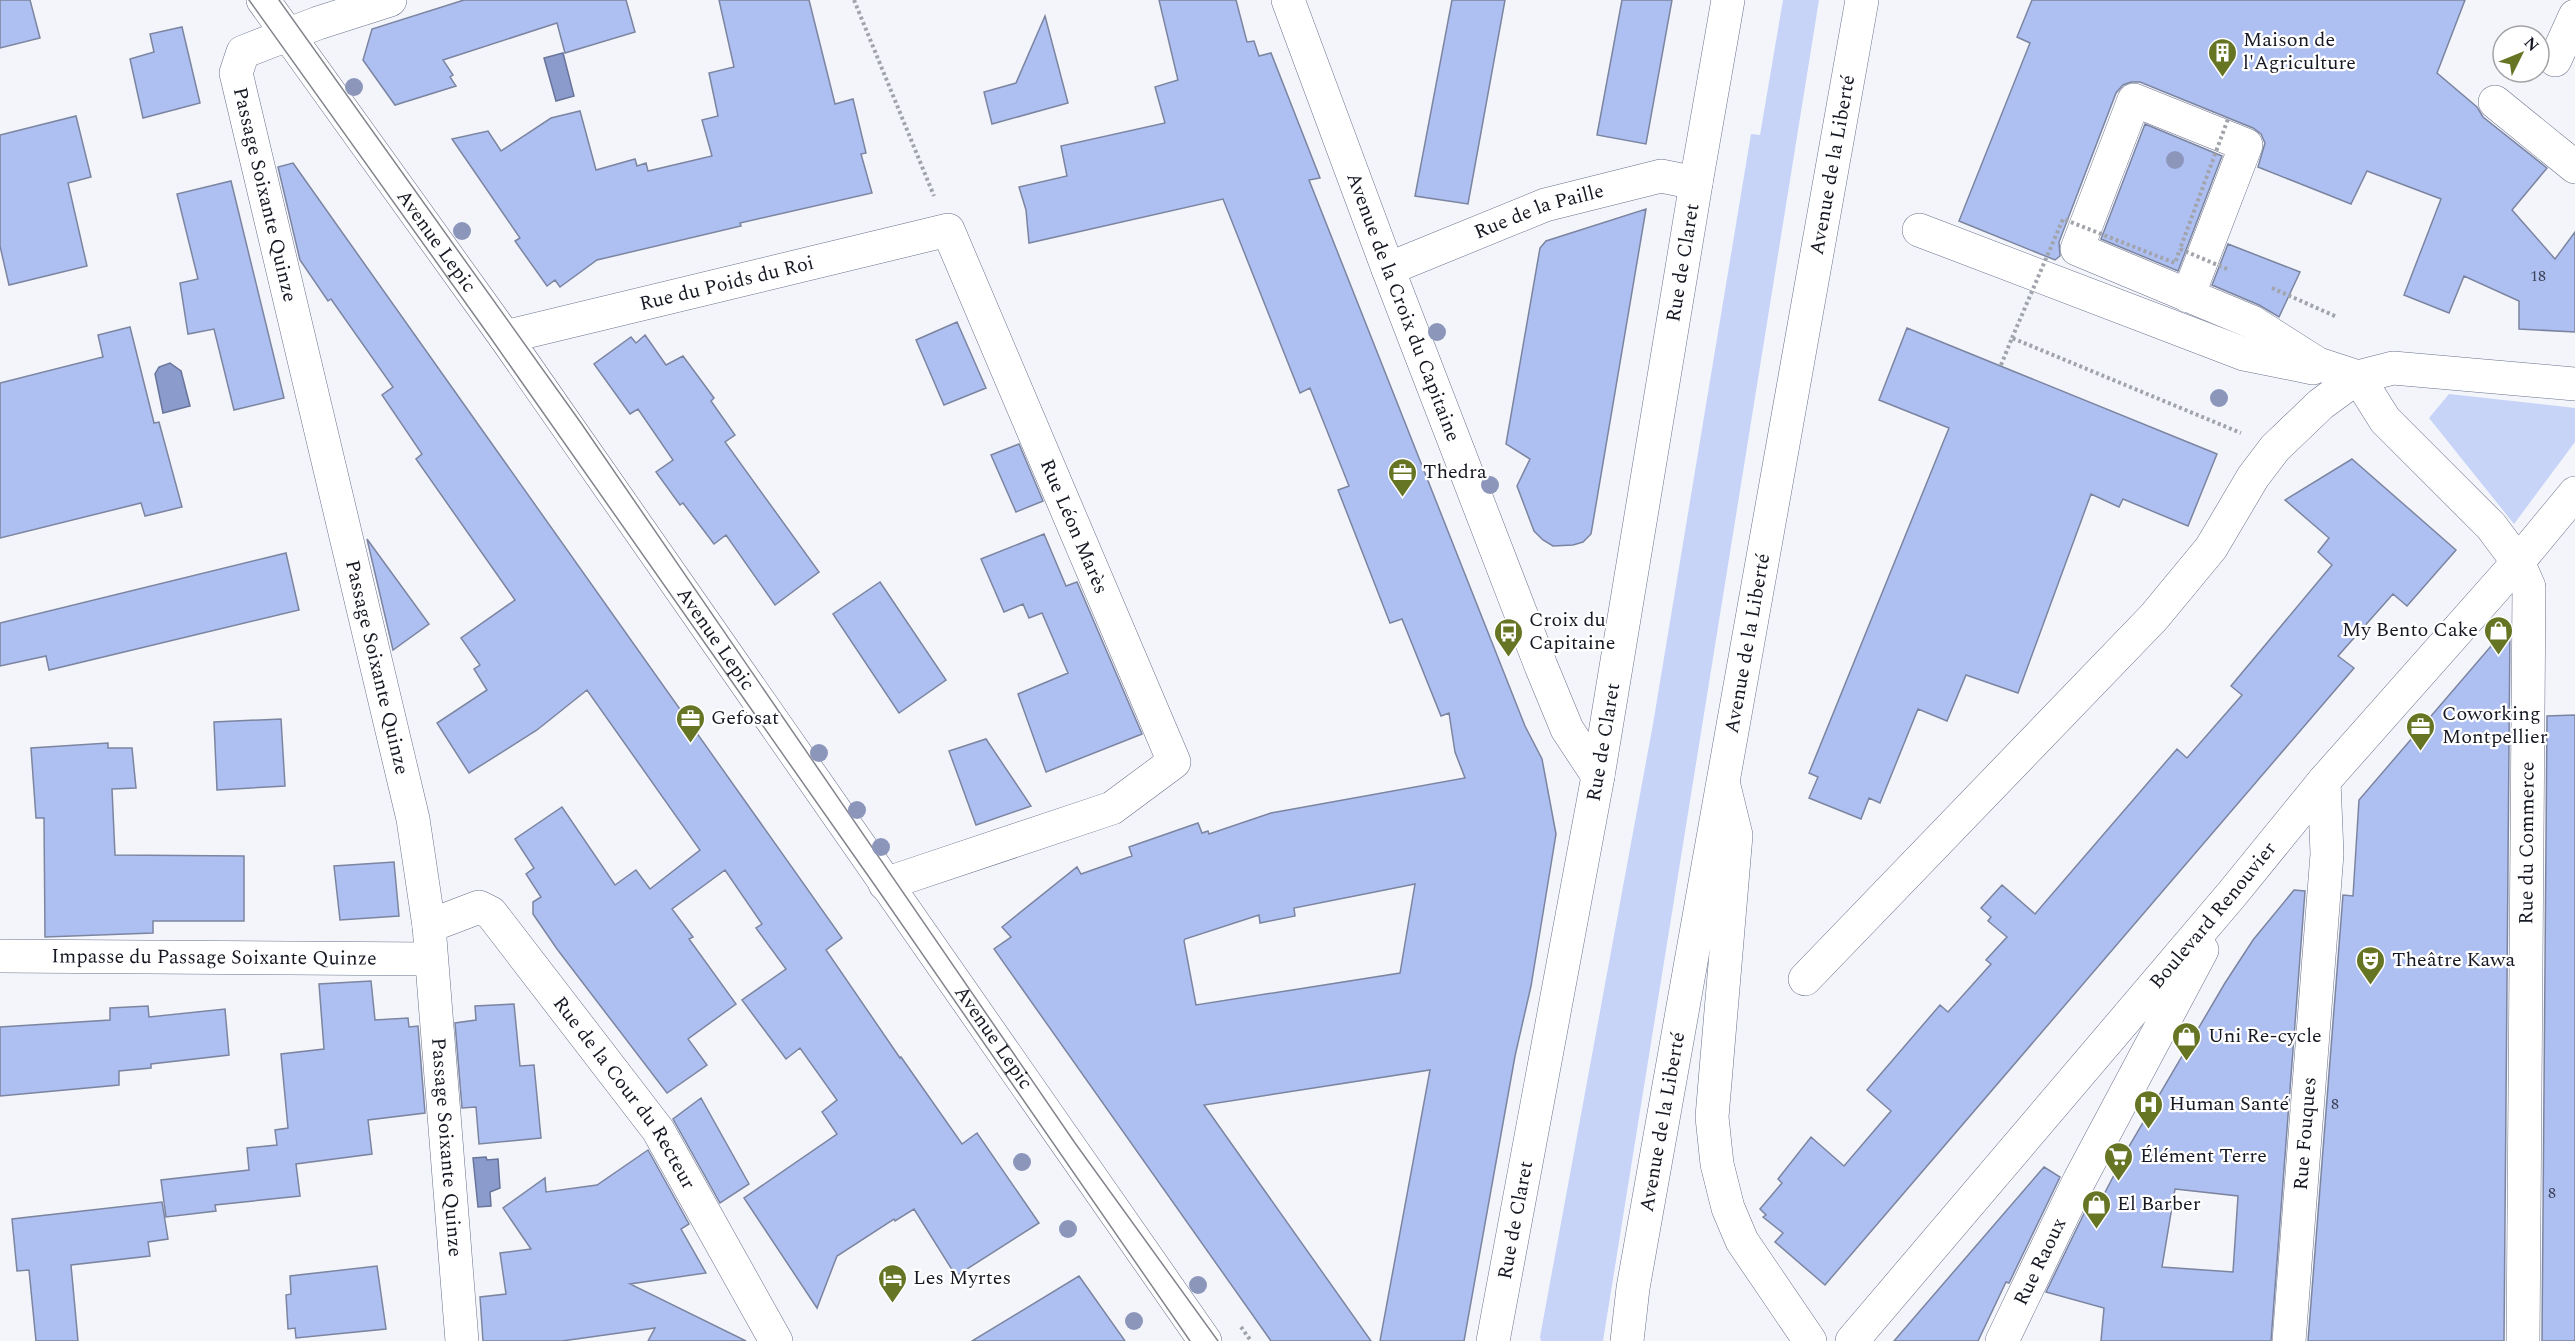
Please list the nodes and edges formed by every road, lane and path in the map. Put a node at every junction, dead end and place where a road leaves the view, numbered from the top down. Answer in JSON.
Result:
{"nodes":[{"id":1,"x":263,"y":0,"type":"edge"},
{"id":2,"x":390,"y":0,"type":"edge"},
{"id":3,"x":854,"y":0,"type":"edge"},
{"id":4,"x":1288,"y":0,"type":"edge"},
{"id":5,"x":1728,"y":0,"type":"edge"},
{"id":6,"x":1862,"y":0,"type":"edge"},
{"id":7,"x":2575,"y":16,"type":"edge"},
{"id":8,"x":287,"y":34,"type":"junction"},
{"id":9,"x":2555,"y":60,"type":"dead end"},
{"id":10,"x":2495,"y":102,"type":"dead end"},
{"id":11,"x":2228,"y":118,"type":"dead end"},
{"id":12,"x":2575,"y":167,"type":"edge"},
{"id":13,"x":1695,"y":183,"type":"junction"},
{"id":14,"x":948,"y":230,"type":"junction"},
{"id":15,"x":1919,"y":230,"type":"dead end"},
{"id":16,"x":2180,"y":249,"type":"junction"},
{"id":17,"x":1388,"y":269,"type":"junction"},
{"id":18,"x":2227,"y":269,"type":"dead end"},
{"id":19,"x":2290,"y":295,"type":"dead end"},
{"id":20,"x":2188,"y":296,"type":"junction"},
{"id":21,"x":2337,"y":317,"type":"dead end"},
{"id":22,"x":505,"y":336,"type":"junction"},
{"id":23,"x":2012,"y":338,"type":"junction"},
{"id":24,"x":2001,"y":366,"type":"dead end"},
{"id":25,"x":2358,"y":376,"type":"junction"},
{"id":26,"x":2575,"y":384,"type":"edge"},
{"id":27,"x":2275,"y":448,"type":"junction"},
{"id":28,"x":2575,"y":493,"type":"edge"},
{"id":29,"x":2518,"y":562,"type":"junction"},
{"id":30,"x":1598,"y":776,"type":"junction"},
{"id":31,"x":2324,"y":781,"type":"junction"},
{"id":32,"x":1724,"y":786,"type":"junction"},
{"id":33,"x":885,"y":884,"type":"junction"},
{"id":34,"x":2232,"y":894,"type":"junction"},
{"id":35,"x":429,"y":926,"type":"junction"},
{"id":36,"x":0,"y":956,"type":"edge"},
{"id":37,"x":430,"y":959,"type":"junction"},
{"id":38,"x":1805,"y":979,"type":"dead end"},
{"id":39,"x":462,"y":1341,"type":"edge"},
{"id":40,"x":776,"y":1341,"type":"edge"},
{"id":41,"x":1205,"y":1341,"type":"edge"},
{"id":42,"x":1492,"y":1341,"type":"edge"},
{"id":43,"x":1627,"y":1341,"type":"edge"},
{"id":44,"x":1810,"y":1341,"type":"edge"},
{"id":45,"x":1852,"y":1341,"type":"edge"},
{"id":46,"x":2002,"y":1341,"type":"edge"},
{"id":47,"x":2289,"y":1341,"type":"edge"},
{"id":48,"x":2523,"y":1341,"type":"edge"}],
"edges":[{"from":1,"to":8,"type":"street","name":"Avenue Lepic"},
{"from":2,"to":8,"type":"street","name":"Passage Soixante Quinze"},
{"from":3,"to":14,"type":"path"},
{"from":4,"to":17,"type":"street","name":"Avenue de la Croix du Capitaine"},
{"from":5,"to":13,"type":"street","name":"Rue de Claret"},
{"from":6,"to":32,"type":"street","name":"Avenue de la Liberté"},
{"from":7,"to":9,"type":"street"},
{"from":8,"to":22,"type":"street","name":"Avenue Lepic"},
{"from":8,"to":35,"type":"street","name":"Passage Soixante Quinze"},
{"from":10,"to":12,"type":"street"},
{"from":11,"to":16,"type":"path","bridge":true},
{"from":13,"to":17,"type":"street","name":"Rue de la Paille"},
{"from":13,"to":30,"type":"street","name":"Rue de Claret"},
{"from":14,"to":22,"type":"street","name":"Rue du Poids du Roi"},
{"from":14,"to":33,"type":"street","name":"Rue Léon Marès"},
{"from":15,"to":25,"type":"street"},
{"from":16,"to":18,"type":"path","bridge":true},
{"from":16,"to":23,"type":"path","bridge":true},
{"from":17,"to":30,"type":"street","name":"Avenue de la Croix du Capitaine"},
{"from":19,"to":21,"type":"path"},
{"from":20,"to":20,"type":"street"},
{"from":20,"to":25,"type":"street"},
{"from":22,"to":33,"type":"street","name":"Avenue Lepic"},
{"from":23,"to":24,"type":"path"},
{"from":23,"to":27,"type":"path"},
{"from":25,"to":26,"type":"street"},
{"from":25,"to":27,"type":"street"},
{"from":25,"to":29,"type":"street","name":"Rue du Commerce"},
{"from":27,"to":38,"type":"street"},
{"from":28,"to":29,"type":"street","name":"Boulevard Renouvier"},
{"from":29,"to":31,"type":"street","name":"Boulevard Renouvier"},
{"from":29,"to":48,"type":"street","name":"Rue du Commerce"},
{"from":30,"to":42,"type":"street","name":"Rue de Claret"},
{"from":31,"to":34,"type":"street","name":"Boulevard Renouvier"},
{"from":31,"to":47,"type":"street","name":"Rue Fouques"},
{"from":32,"to":43,"type":"street","name":"Avenue de la Liberté"},
{"from":32,"to":44,"type":"street"},
{"from":33,"to":41,"type":"street","name":"Avenue Lepic"},
{"from":34,"to":45,"type":"street","name":"Boulevard Renouvier"},
{"from":34,"to":46,"type":"street","name":"Rue Raoux"},
{"from":35,"to":37,"type":"street","name":"Passage Soixante Quinze"},
{"from":35,"to":40,"type":"street","name":"Rue de la Cour du Recteur"},
{"from":36,"to":37,"type":"street","name":"Impasse du Passage Soixante Quinze"},
{"from":37,"to":39,"type":"street","name":"Passage Soixante Quinze"}]}
